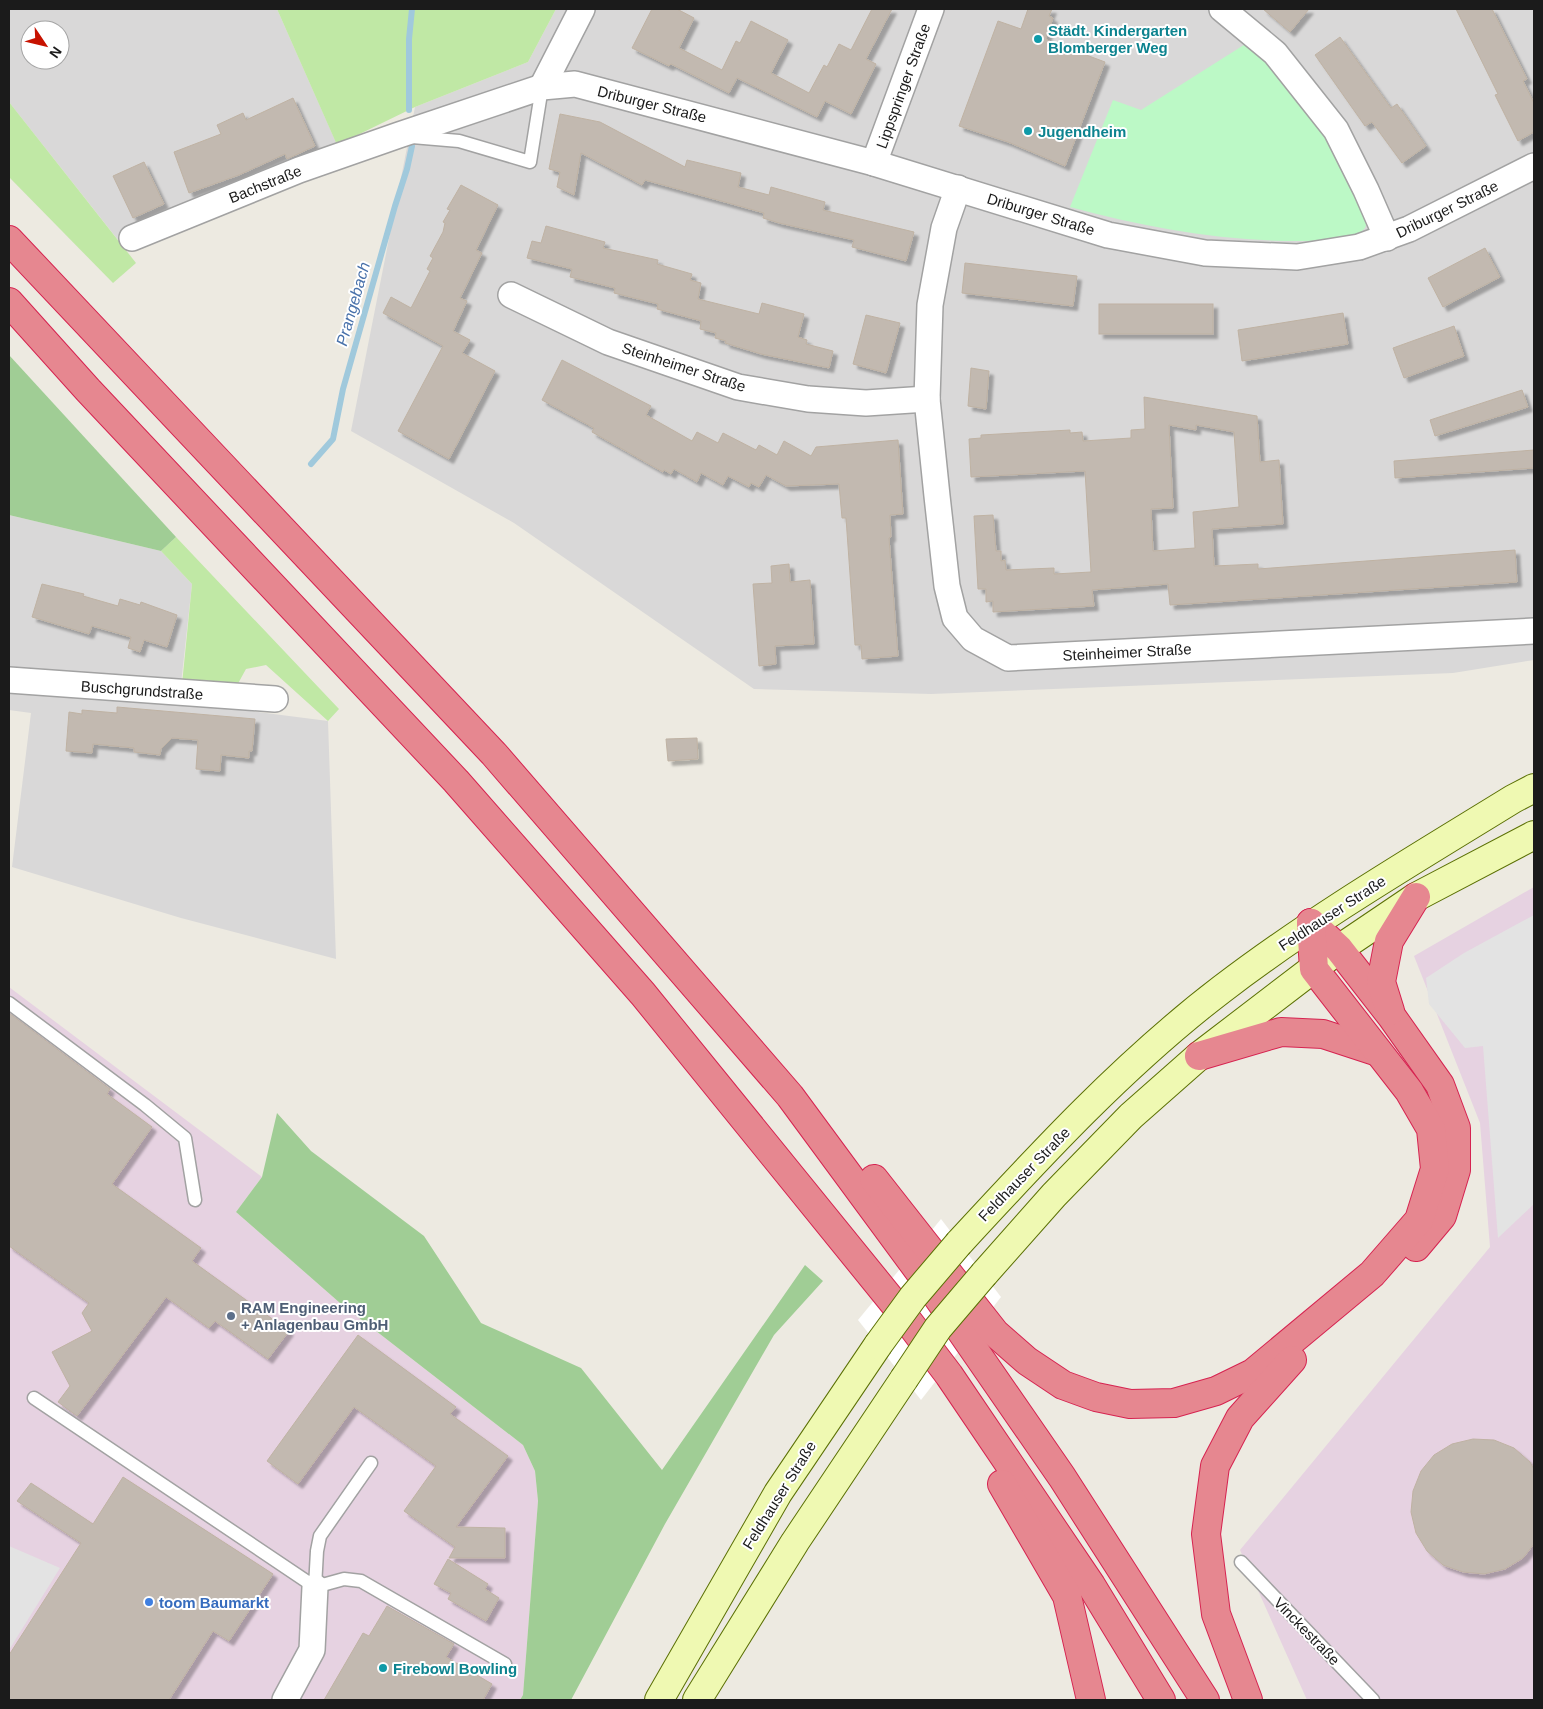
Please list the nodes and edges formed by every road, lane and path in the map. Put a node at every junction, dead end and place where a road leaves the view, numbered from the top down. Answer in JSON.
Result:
{"nodes":[{"id":1,"x":582,"y":9,"type":"edge"},
{"id":2,"x":931,"y":9,"type":"edge"},
{"id":3,"x":1222,"y":9,"type":"edge"},
{"id":4,"x":542,"y":87,"type":"junction"},
{"id":5,"x":399,"y":135,"type":"junction"},
{"id":6,"x":874,"y":163,"type":"junction"},
{"id":7,"x":1534,"y":166,"type":"edge"},
{"id":8,"x":958,"y":188,"type":"junction"},
{"id":9,"x":132,"y":238,"type":"dead end"},
{"id":10,"x":1387,"y":238,"type":"junction"},
{"id":11,"x":9,"y":240,"type":"edge"},
{"id":12,"x":511,"y":296,"type":"dead end"},
{"id":13,"x":9,"y":302,"type":"edge"},
{"id":14,"x":927,"y":399,"type":"junction"},
{"id":15,"x":1534,"y":631,"type":"edge"},
{"id":16,"x":9,"y":680,"type":"edge"},
{"id":17,"x":274,"y":699,"type":"dead end"},
{"id":18,"x":1534,"y":788,"type":"edge"},
{"id":19,"x":1534,"y":835,"type":"edge"},
{"id":20,"x":1416,"y":897,"type":"junction"},
{"id":21,"x":1311,"y":923,"type":"junction"},
{"id":22,"x":1339,"y":949,"type":"junction"},
{"id":23,"x":1314,"y":969,"type":"junction"},
{"id":24,"x":9,"y":1003,"type":"edge"},
{"id":25,"x":1392,"y":1017,"type":"junction"},
{"id":26,"x":1378,"y":1052,"type":"junction"},
{"id":27,"x":1199,"y":1056,"type":"junction"},
{"id":28,"x":790,"y":1096,"type":"junction"},
{"id":29,"x":195,"y":1200,"type":"dead end"},
{"id":30,"x":949,"y":1375,"type":"junction"},
{"id":31,"x":34,"y":1398,"type":"dead end"},
{"id":32,"x":370,"y":1463,"type":"dead end"},
{"id":33,"x":1242,"y":1562,"type":"dead end"},
{"id":34,"x":315,"y":1587,"type":"junction"},
{"id":35,"x":505,"y":1664,"type":"dead end"},
{"id":36,"x":285,"y":1700,"type":"edge"},
{"id":37,"x":659,"y":1700,"type":"edge"},
{"id":38,"x":697,"y":1700,"type":"edge"},
{"id":39,"x":1091,"y":1700,"type":"edge"},
{"id":40,"x":1161,"y":1700,"type":"edge"},
{"id":41,"x":1206,"y":1700,"type":"edge"},
{"id":42,"x":1248,"y":1700,"type":"edge"},
{"id":43,"x":1373,"y":1700,"type":"edge"}],
"edges":[{"from":1,"to":4,"type":"street"},
{"from":2,"to":6,"type":"street","name":"Lippspringer Straße"},
{"from":3,"to":10,"type":"street"},
{"from":4,"to":5,"type":"street","name":"Bachstraße"},
{"from":4,"to":5,"type":"lane","name":"Bachstraße"},
{"from":4,"to":6,"type":"street","name":"Driburger Straße"},
{"from":5,"to":9,"type":"street","name":"Bachstraße"},
{"from":6,"to":8,"type":"street","name":"Driburger Straße"},
{"from":7,"to":10,"type":"street","name":"Driburger Straße"},
{"from":8,"to":10,"type":"street","name":"Driburger Straße"},
{"from":8,"to":14,"type":"street","name":"Steinheimer Straße"},
{"from":11,"to":28,"type":"highway"},
{"from":12,"to":14,"type":"street","name":"Steinheimer Straße"},
{"from":13,"to":30,"type":"highway"},
{"from":14,"to":15,"type":"street","name":"Steinheimer Straße"},
{"from":16,"to":17,"type":"street","name":"Buschgrundstraße"},
{"from":18,"to":21,"type":"main road","name":"Feldhauser Straße"},
{"from":19,"to":20,"type":"main road"},
{"from":20,"to":22,"type":"main road"},
{"from":20,"to":25,"type":"highway"},
{"from":21,"to":22,"type":"highway"},
{"from":21,"to":23,"type":"highway"},
{"from":21,"to":37,"type":"main road","name":"Feldhauser Straße","bridge":true},
{"from":22,"to":23,"type":"main road"},
{"from":22,"to":25,"type":"highway"},
{"from":23,"to":26,"type":"highway"},
{"from":23,"to":27,"type":"main road"},
{"from":24,"to":29,"type":"lane"},
{"from":25,"to":42,"type":"highway"},
{"from":26,"to":27,"type":"highway"},
{"from":26,"to":28,"type":"highway"},
{"from":27,"to":38,"type":"main road","bridge":true},
{"from":28,"to":41,"type":"highway"},
{"from":30,"to":39,"type":"highway"},
{"from":30,"to":40,"type":"highway"},
{"from":31,"to":34,"type":"lane"},
{"from":32,"to":34,"type":"lane"},
{"from":33,"to":43,"type":"lane","name":"Vinckestraße"},
{"from":34,"to":35,"type":"lane"},
{"from":34,"to":36,"type":"street"}]}
